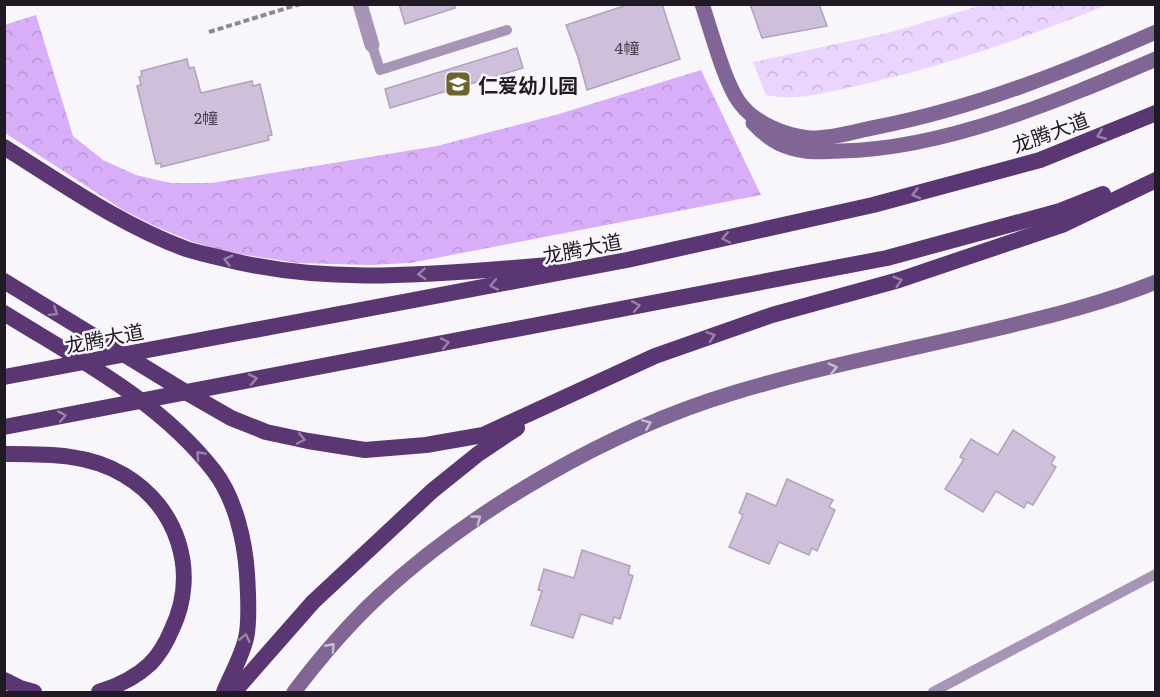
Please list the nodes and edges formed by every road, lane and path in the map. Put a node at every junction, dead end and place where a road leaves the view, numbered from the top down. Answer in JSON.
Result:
{"nodes":[{"id":1,"x":300,"y":4,"type":"edge"},
{"id":2,"x":360,"y":4,"type":"edge"},
{"id":3,"x":702,"y":4,"type":"edge"},
{"id":4,"x":507,"y":30,"type":"dead end"},
{"id":5,"x":208,"y":32,"type":"dead end"},
{"id":6,"x":1155,"y":32,"type":"edge"},
{"id":7,"x":372,"y":45,"type":"joint"},
{"id":8,"x":1155,"y":59,"type":"edge"},
{"id":9,"x":739,"y":102,"type":"junction"},
{"id":10,"x":1155,"y":113,"type":"edge"},
{"id":11,"x":4,"y":147,"type":"edge"},
{"id":12,"x":1155,"y":175,"type":"edge"},
{"id":13,"x":1155,"y":180,"type":"edge"},
{"id":14,"x":627,"y":260,"type":"junction"},
{"id":15,"x":4,"y":281,"type":"edge"},
{"id":16,"x":1155,"y":282,"type":"edge"},
{"id":17,"x":4,"y":313,"type":"edge"},
{"id":18,"x":4,"y":377,"type":"edge"},
{"id":19,"x":560,"y":399,"type":"junction"},
{"id":20,"x":4,"y":427,"type":"edge"},
{"id":21,"x":4,"y":454,"type":"edge"},
{"id":22,"x":1155,"y":574,"type":"edge"},
{"id":23,"x":4,"y":680,"type":"edge"},
{"id":24,"x":34,"y":693,"type":"edge"},
{"id":25,"x":99,"y":693,"type":"edge"},
{"id":26,"x":224,"y":693,"type":"edge"},
{"id":27,"x":234,"y":693,"type":"edge"},
{"id":28,"x":294,"y":693,"type":"edge"},
{"id":29,"x":933,"y":693,"type":"edge"}],
"edges":[{"from":1,"to":5,"type":"path"},
{"from":2,"to":7,"type":"street"},
{"from":3,"to":9,"type":"main road"},
{"from":4,"to":7,"type":"lane"},
{"from":6,"to":9,"type":"main road"},
{"from":8,"to":9,"type":"main road"},
{"from":10,"to":14,"type":"highway","name":"龙腾大道","one_way":true},
{"from":14,"to":11,"type":"highway","one_way":true},
{"from":20,"to":12,"type":"highway","one_way":true},
{"from":19,"to":13,"type":"highway","one_way":true},
{"from":14,"to":18,"type":"highway","name":"龙腾大道","one_way":true},
{"from":15,"to":19,"type":"highway","one_way":true},
{"from":28,"to":16,"type":"main road","one_way":true},
{"from":26,"to":17,"type":"highway","one_way":true},
{"from":19,"to":27,"type":"highway"},
{"from":21,"to":25,"type":"highway"},
{"from":22,"to":29,"type":"lane"},
{"from":23,"to":24,"type":"highway"}]}
